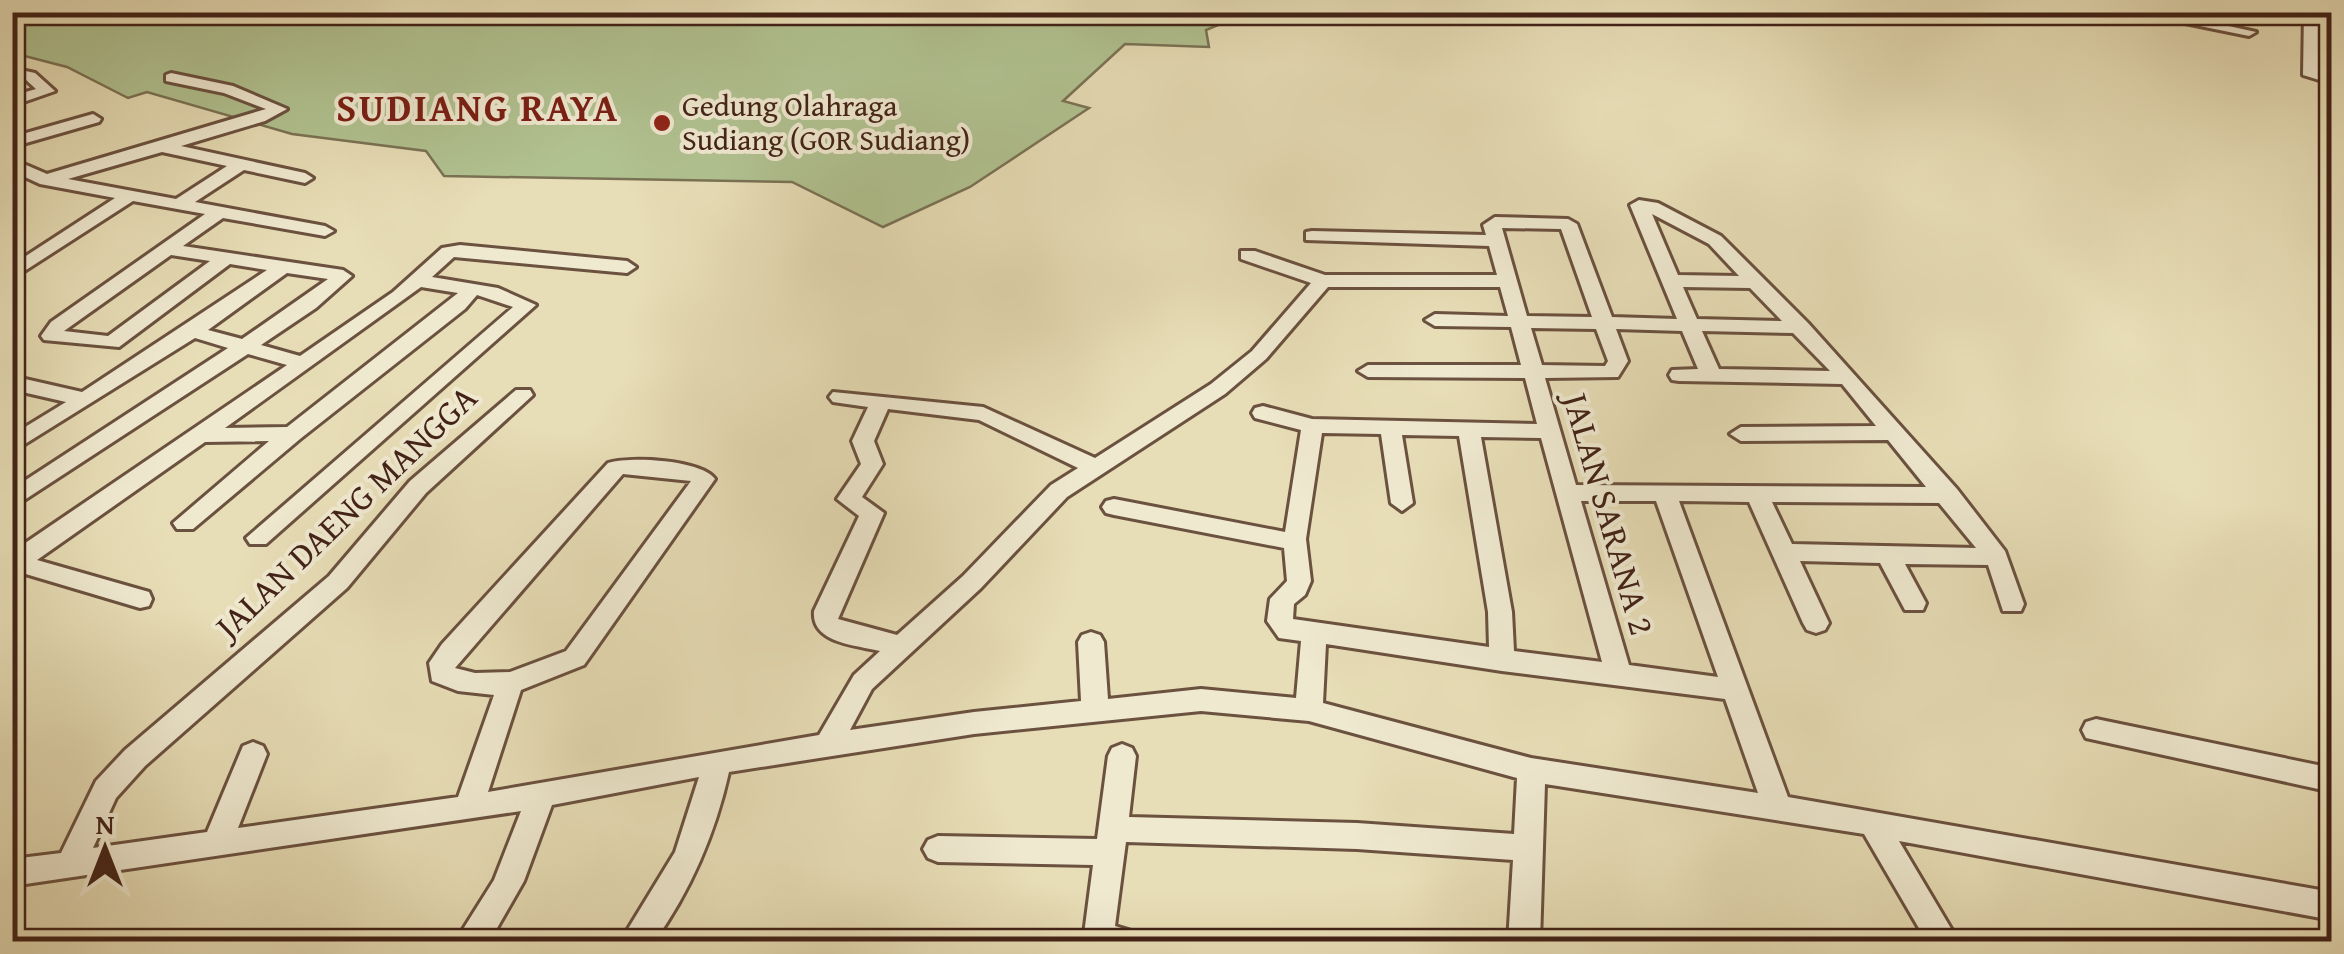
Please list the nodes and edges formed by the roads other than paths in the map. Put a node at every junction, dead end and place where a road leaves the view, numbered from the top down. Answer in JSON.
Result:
{"nodes":[{"id":1,"x":2138,"y":12,"type":"edge"},
{"id":2,"x":2224,"y":12,"type":"edge"},
{"id":3,"x":2311,"y":12,"type":"edge"},
{"id":4,"x":2249,"y":25,"type":"edge"},
{"id":5,"x":2310,"y":39,"type":"junction"},
{"id":6,"x":2332,"y":42,"type":"edge"},
{"id":7,"x":12,"y":72,"type":"edge"},
{"id":8,"x":171,"y":78,"type":"dead end"},
{"id":9,"x":2332,"y":80,"type":"edge"},
{"id":10,"x":12,"y":101,"type":"edge"},
{"id":11,"x":93,"y":119,"type":"dead end"},
{"id":12,"x":12,"y":142,"type":"edge"},
{"id":13,"x":160,"y":146,"type":"junction"},
{"id":14,"x":12,"y":164,"type":"edge"},
{"id":15,"x":242,"y":164,"type":"junction"},
{"id":16,"x":306,"y":178,"type":"dead end"},
{"id":17,"x":46,"y":180,"type":"junction"},
{"id":18,"x":131,"y":195,"type":"junction"},
{"id":19,"x":181,"y":203,"type":"junction"},
{"id":20,"x":221,"y":211,"type":"junction"},
{"id":21,"x":325,"y":231,"type":"dead end"},
{"id":22,"x":1312,"y":236,"type":"dead end"},
{"id":23,"x":1651,"y":238,"type":"junction"},
{"id":24,"x":1716,"y":240,"type":"junction"},
{"id":25,"x":1498,"y":241,"type":"junction"},
{"id":26,"x":168,"y":249,"type":"junction"},
{"id":27,"x":1248,"y":256,"type":"dead end"},
{"id":28,"x":225,"y":259,"type":"junction"},
{"id":29,"x":626,"y":267,"type":"dead end"},
{"id":30,"x":282,"y":268,"type":"junction"},
{"id":31,"x":12,"y":274,"type":"edge"},
{"id":32,"x":1670,"y":280,"type":"junction"},
{"id":33,"x":1323,"y":281,"type":"junction"},
{"id":34,"x":1509,"y":282,"type":"junction"},
{"id":35,"x":1756,"y":282,"type":"junction"},
{"id":36,"x":412,"y":286,"type":"junction"},
{"id":37,"x":465,"y":297,"type":"junction"},
{"id":38,"x":1434,"y":320,"type":"dead end"},
{"id":39,"x":1519,"y":323,"type":"junction"},
{"id":40,"x":1606,"y":324,"type":"junction"},
{"id":41,"x":1687,"y":326,"type":"junction"},
{"id":42,"x":1801,"y":327,"type":"junction"},
{"id":43,"x":195,"y":332,"type":"junction"},
{"id":44,"x":243,"y":346,"type":"junction"},
{"id":45,"x":303,"y":363,"type":"junction"},
{"id":46,"x":1368,"y":370,"type":"dead end"},
{"id":47,"x":1532,"y":374,"type":"junction"},
{"id":48,"x":1679,"y":375,"type":"dead end"},
{"id":49,"x":1712,"y":376,"type":"junction"},
{"id":50,"x":1848,"y":378,"type":"junction"},
{"id":51,"x":17,"y":388,"type":"edge"},
{"id":52,"x":523,"y":396,"type":"dead end"},
{"id":53,"x":840,"y":397,"type":"dead end"},
{"id":54,"x":84,"y":399,"type":"junction"},
{"id":55,"x":882,"y":402,"type":"junction"},
{"id":56,"x":1264,"y":412,"type":"dead end"},
{"id":57,"x":1312,"y":426,"type":"junction"},
{"id":58,"x":1390,"y":427,"type":"junction"},
{"id":59,"x":1469,"y":428,"type":"junction"},
{"id":60,"x":1551,"y":431,"type":"junction"},
{"id":61,"x":1895,"y":433,"type":"junction"},
{"id":62,"x":292,"y":434,"type":"junction"},
{"id":63,"x":1741,"y":434,"type":"dead end"},
{"id":64,"x":198,"y":435,"type":"junction"},
{"id":65,"x":12,"y":446,"type":"edge"},
{"id":66,"x":1096,"y":467,"type":"junction"},
{"id":67,"x":1567,"y":492,"type":"junction"},
{"id":68,"x":1757,"y":494,"type":"junction"},
{"id":69,"x":1664,"y":495,"type":"junction"},
{"id":70,"x":1949,"y":496,"type":"junction"},
{"id":71,"x":12,"y":500,"type":"edge"},
{"id":72,"x":1402,"y":503,"type":"dead end"},
{"id":73,"x":1114,"y":506,"type":"dead end"},
{"id":74,"x":186,"y":523,"type":"dead end"},
{"id":75,"x":258,"y":538,"type":"dead end"},
{"id":76,"x":1294,"y":539,"type":"junction"},
{"id":77,"x":1784,"y":552,"type":"junction"},
{"id":78,"x":1888,"y":555,"type":"junction"},
{"id":79,"x":1996,"y":557,"type":"junction"},
{"id":80,"x":14,"y":563,"type":"edge"},
{"id":81,"x":140,"y":598,"type":"dead end"},
{"id":82,"x":1914,"y":603,"type":"dead end"},
{"id":83,"x":2012,"y":604,"type":"dead end"},
{"id":84,"x":1816,"y":624,"type":"dead end"},
{"id":85,"x":1314,"y":632,"type":"junction"},
{"id":86,"x":1091,"y":642,"type":"dead end"},
{"id":87,"x":901,"y":646,"type":"junction"},
{"id":88,"x":1502,"y":661,"type":"junction"},
{"id":89,"x":1618,"y":673,"type":"junction"},
{"id":90,"x":510,"y":685,"type":"junction"},
{"id":91,"x":1734,"y":690,"type":"junction"},
{"id":92,"x":1095,"y":710,"type":"junction"},
{"id":93,"x":1309,"y":710,"type":"junction"},
{"id":94,"x":2096,"y":730,"type":"dead end"},
{"id":95,"x":827,"y":746,"type":"junction"},
{"id":96,"x":253,"y":754,"type":"dead end"},
{"id":97,"x":1122,"y":756,"type":"dead end"},
{"id":98,"x":717,"y":762,"type":"junction"},
{"id":99,"x":1531,"y":770,"type":"junction"},
{"id":100,"x":2332,"y":780,"type":"edge"},
{"id":101,"x":541,"y":794,"type":"junction"},
{"id":102,"x":469,"y":808,"type":"junction"},
{"id":103,"x":1778,"y":808,"type":"junction"},
{"id":104,"x":1873,"y":823,"type":"junction"},
{"id":105,"x":218,"y":840,"type":"junction"},
{"id":106,"x":1111,"y":840,"type":"junction"},
{"id":107,"x":1528,"y":848,"type":"junction"},
{"id":108,"x":938,"y":850,"type":"dead end"},
{"id":109,"x":70,"y":865,"type":"junction"},
{"id":110,"x":12,"y":873,"type":"edge"},
{"id":111,"x":2332,"y":906,"type":"edge"},
{"id":112,"x":1530,"y":938,"type":"edge"},
{"id":113,"x":1106,"y":941,"type":"edge"},
{"id":114,"x":470,"y":942,"type":"edge"},
{"id":115,"x":634,"y":942,"type":"edge"},
{"id":116,"x":1944,"y":942,"type":"edge"}],
"edges":[{"from":1,"to":4,"type":"street"},
{"from":2,"to":4,"type":"street"},
{"from":3,"to":5,"type":"street"},
{"from":5,"to":6,"type":"street"},
{"from":5,"to":9,"type":"street"},
{"from":7,"to":10,"type":"street"},
{"from":8,"to":13,"type":"street"},
{"from":11,"to":12,"type":"street"},
{"from":13,"to":15,"type":"street"},
{"from":13,"to":17,"type":"street"},
{"from":14,"to":17,"type":"street"},
{"from":15,"to":16,"type":"street"},
{"from":15,"to":19,"type":"street"},
{"from":17,"to":18,"type":"street"},
{"from":18,"to":19,"type":"street"},
{"from":18,"to":31,"type":"street"},
{"from":19,"to":20,"type":"street"},
{"from":20,"to":21,"type":"street"},
{"from":20,"to":26,"type":"street"},
{"from":22,"to":25,"type":"street"},
{"from":23,"to":24,"type":"street"},
{"from":23,"to":24,"type":"street"},
{"from":23,"to":32,"type":"street"},
{"from":24,"to":35,"type":"street"},
{"from":25,"to":34,"type":"street","name":"JALAN SARANA 2"},
{"from":25,"to":40,"type":"street"},
{"from":26,"to":28,"type":"street"},
{"from":26,"to":28,"type":"street"},
{"from":27,"to":33,"type":"street"},
{"from":28,"to":30,"type":"street"},
{"from":29,"to":36,"type":"street"},
{"from":30,"to":43,"type":"street"},
{"from":30,"to":44,"type":"street"},
{"from":32,"to":35,"type":"street"},
{"from":32,"to":41,"type":"street"},
{"from":33,"to":34,"type":"street"},
{"from":33,"to":66,"type":"street"},
{"from":34,"to":39,"type":"street","name":"JALAN SARANA 2"},
{"from":35,"to":42,"type":"street"},
{"from":36,"to":37,"type":"street"},
{"from":36,"to":45,"type":"street"},
{"from":37,"to":62,"type":"street"},
{"from":37,"to":75,"type":"street"},
{"from":38,"to":39,"type":"street"},
{"from":39,"to":40,"type":"street"},
{"from":39,"to":47,"type":"street","name":"JALAN SARANA 2"},
{"from":40,"to":41,"type":"street"},
{"from":40,"to":47,"type":"street"},
{"from":41,"to":42,"type":"street"},
{"from":41,"to":49,"type":"street"},
{"from":42,"to":50,"type":"street"},
{"from":43,"to":44,"type":"street"},
{"from":43,"to":54,"type":"street"},
{"from":44,"to":45,"type":"street"},
{"from":44,"to":71,"type":"street"},
{"from":45,"to":64,"type":"street"},
{"from":46,"to":47,"type":"street"},
{"from":47,"to":60,"type":"street","name":"JALAN SARANA 2"},
{"from":48,"to":49,"type":"street"},
{"from":49,"to":50,"type":"street"},
{"from":50,"to":61,"type":"street"},
{"from":51,"to":54,"type":"street"},
{"from":52,"to":109,"type":"street","name":"JALAN DAENG MANGGA"},
{"from":53,"to":55,"type":"street"},
{"from":54,"to":65,"type":"street"},
{"from":55,"to":66,"type":"street"},
{"from":55,"to":87,"type":"street"},
{"from":56,"to":57,"type":"street"},
{"from":57,"to":58,"type":"street"},
{"from":57,"to":76,"type":"street"},
{"from":58,"to":59,"type":"street"},
{"from":58,"to":72,"type":"street"},
{"from":59,"to":60,"type":"street"},
{"from":59,"to":88,"type":"street"},
{"from":60,"to":67,"type":"street","name":"JALAN SARANA 2"},
{"from":61,"to":63,"type":"street"},
{"from":61,"to":70,"type":"street"},
{"from":62,"to":64,"type":"street"},
{"from":62,"to":74,"type":"street"},
{"from":64,"to":80,"type":"street"},
{"from":66,"to":87,"type":"street"},
{"from":67,"to":69,"type":"street"},
{"from":67,"to":89,"type":"street","name":"JALAN SARANA 2"},
{"from":68,"to":69,"type":"street"},
{"from":68,"to":70,"type":"street"},
{"from":68,"to":77,"type":"street"},
{"from":69,"to":91,"type":"street"},
{"from":70,"to":79,"type":"street"},
{"from":73,"to":76,"type":"street"},
{"from":76,"to":85,"type":"street"},
{"from":77,"to":78,"type":"street"},
{"from":77,"to":84,"type":"street"},
{"from":78,"to":79,"type":"street"},
{"from":78,"to":82,"type":"street"},
{"from":79,"to":83,"type":"street"},
{"from":80,"to":81,"type":"street"},
{"from":85,"to":88,"type":"street"},
{"from":85,"to":93,"type":"street"},
{"from":86,"to":92,"type":"street"},
{"from":87,"to":95,"type":"street"},
{"from":88,"to":89,"type":"street"},
{"from":89,"to":91,"type":"street"},
{"from":90,"to":90,"type":"street"},
{"from":90,"to":102,"type":"street"},
{"from":91,"to":103,"type":"street"},
{"from":92,"to":93,"type":"street"},
{"from":92,"to":95,"type":"street"},
{"from":93,"to":99,"type":"street"},
{"from":94,"to":100,"type":"street"},
{"from":95,"to":98,"type":"street"},
{"from":96,"to":105,"type":"street"},
{"from":97,"to":106,"type":"street"},
{"from":98,"to":101,"type":"street"},
{"from":98,"to":115,"type":"street"},
{"from":99,"to":103,"type":"street"},
{"from":99,"to":107,"type":"street"},
{"from":101,"to":102,"type":"street"},
{"from":101,"to":114,"type":"street"},
{"from":102,"to":105,"type":"street"},
{"from":103,"to":104,"type":"street"},
{"from":104,"to":111,"type":"street"},
{"from":104,"to":116,"type":"street"},
{"from":105,"to":109,"type":"street"},
{"from":106,"to":107,"type":"street"},
{"from":106,"to":108,"type":"street"},
{"from":106,"to":113,"type":"street"},
{"from":107,"to":112,"type":"street"},
{"from":109,"to":110,"type":"street"}]}
